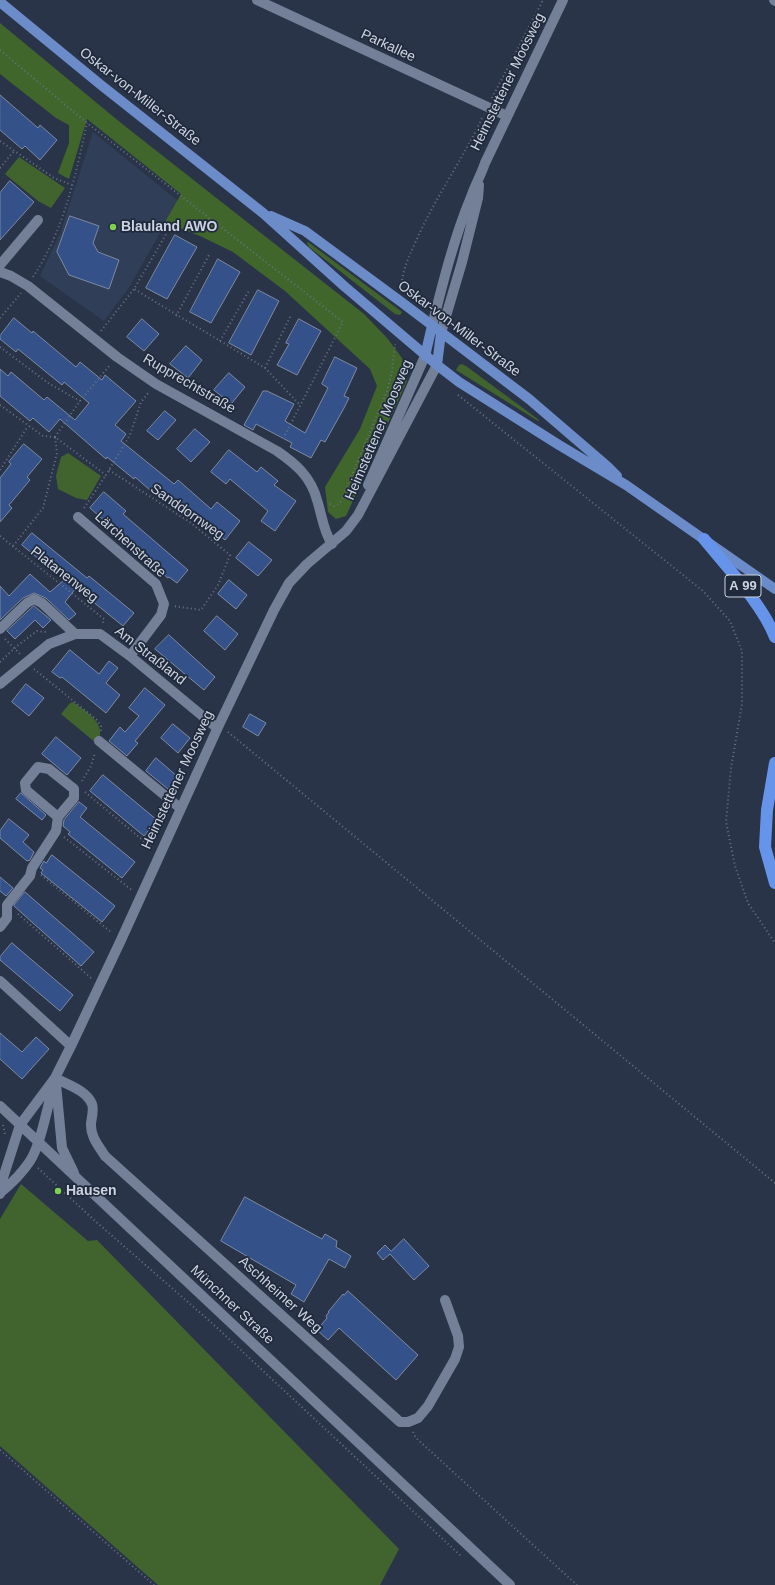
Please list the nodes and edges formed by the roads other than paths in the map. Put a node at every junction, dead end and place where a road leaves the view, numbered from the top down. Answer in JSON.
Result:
{"nodes":[{"id":1,"x":257,"y":0,"type":"edge"},
{"id":2,"x":563,"y":0,"type":"edge"},
{"id":3,"x":0,"y":2,"type":"edge"},
{"id":4,"x":507,"y":116,"type":"junction"},
{"id":5,"x":480,"y":177,"type":"junction"},
{"id":6,"x":263,"y":213,"type":"junction"},
{"id":7,"x":38,"y":220,"type":"dead end"},
{"id":8,"x":0,"y":265,"type":"edge"},
{"id":9,"x":0,"y":272,"type":"edge"},
{"id":10,"x":432,"y":326,"type":"junction"},
{"id":11,"x":441,"y":333,"type":"junction"},
{"id":12,"x":425,"y":356,"type":"junction"},
{"id":13,"x":437,"y":365,"type":"junction"},
{"id":14,"x":626,"y":485,"type":"junction"},
{"id":15,"x":358,"y":515,"type":"junction"},
{"id":16,"x":78,"y":517,"type":"road end"},
{"id":17,"x":704,"y":539,"type":"junction"},
{"id":18,"x":332,"y":544,"type":"junction"},
{"id":19,"x":775,"y":589,"type":"edge"},
{"id":20,"x":0,"y":629,"type":"edge"},
{"id":21,"x":72,"y":630,"type":"junction"},
{"id":22,"x":775,"y":637,"type":"edge"},
{"id":23,"x":130,"y":656,"type":"junction"},
{"id":24,"x":0,"y":684,"type":"edge"},
{"id":25,"x":218,"y":726,"type":"junction"},
{"id":26,"x":99,"y":741,"type":"road end"},
{"id":27,"x":775,"y":763,"type":"edge"},
{"id":28,"x":180,"y":808,"type":"junction"},
{"id":29,"x":58,"y":817,"type":"junction"},
{"id":30,"x":775,"y":883,"type":"edge"},
{"id":31,"x":0,"y":928,"type":"edge"},
{"id":32,"x":0,"y":981,"type":"edge"},
{"id":33,"x":71,"y":1046,"type":"junction"},
{"id":34,"x":55,"y":1078,"type":"junction"},
{"id":35,"x":0,"y":1106,"type":"edge"},
{"id":36,"x":20,"y":1125,"type":"junction"},
{"id":37,"x":38,"y":1143,"type":"junction"},
{"id":38,"x":78,"y":1179,"type":"junction"},
{"id":39,"x":0,"y":1194,"type":"edge"},
{"id":40,"x":445,"y":1300,"type":"dead end"},
{"id":41,"x":510,"y":1585,"type":"edge"}],
"edges":[{"from":1,"to":4,"type":"street","name":"Parkallee"},
{"from":2,"to":4,"type":"street","name":"Heimstettener Moosweg"},
{"from":3,"to":6,"type":"main road","name":"Oskar-von-Miller-Straße"},
{"from":4,"to":5,"type":"street","name":"Heimstettener Moosweg"},
{"from":5,"to":10,"type":"street","name":"Heimstettener Moosweg"},
{"from":5,"to":11,"type":"street","name":"Heimstettener Moosweg"},
{"from":6,"to":10,"type":"main road","name":"Oskar-von-Miller-Straße"},
{"from":6,"to":12,"type":"main road","name":"Oskar-von-Miller-Straße"},
{"from":7,"to":8,"type":"street"},
{"from":9,"to":18,"type":"street","name":"Rupprechtstraße"},
{"from":10,"to":11,"type":"main road","name":"Oskar-von-Miller-Straße"},
{"from":10,"to":12,"type":"main road"},
{"from":11,"to":13,"type":"main road"},
{"from":11,"to":14,"type":"main road","name":"Oskar-von-Miller-Straße"},
{"from":12,"to":13,"type":"main road","name":"Oskar-von-Miller-Straße"},
{"from":12,"to":15,"type":"street","name":"Heimstettener Moosweg"},
{"from":13,"to":14,"type":"main road","name":"Oskar-von-Miller-Straße"},
{"from":13,"to":15,"type":"street","name":"Heimstettener Moosweg"},
{"from":14,"to":17,"type":"main road","name":"Oskar-von-Miller-Straße"},
{"from":15,"to":18,"type":"street","name":"Heimstettener Moosweg"},
{"from":16,"to":23,"type":"street","name":"Lärchenstraße"},
{"from":17,"to":19,"type":"main road","name":"Oskar-von-Miller-Straße"},
{"from":17,"to":22,"type":"highway","number":"A 99"},
{"from":18,"to":25,"type":"street","name":"Heimstettener Moosweg"},
{"from":20,"to":21,"type":"street"},
{"from":21,"to":23,"type":"street","name":"Am Straßland"},
{"from":21,"to":24,"type":"street","name":"Am Straßland"},
{"from":23,"to":25,"type":"street","name":"Am Straßland"},
{"from":25,"to":28,"type":"street","name":"Heimstettener Moosweg"},
{"from":26,"to":28,"type":"street"},
{"from":27,"to":30,"type":"highway"},
{"from":28,"to":33,"type":"street","name":"Heimstettener Moosweg"},
{"from":29,"to":29,"type":"street"},
{"from":29,"to":31,"type":"street"},
{"from":32,"to":33,"type":"street"},
{"from":33,"to":34,"type":"street","name":"Heimstettener Moosweg"},
{"from":34,"to":36,"type":"street","name":"Heimstettener Moosweg"},
{"from":34,"to":37,"type":"street","name":"Heimstettener Moosweg"},
{"from":34,"to":38,"type":"street"},
{"from":34,"to":40,"type":"street","name":"Aschheimer Weg"},
{"from":35,"to":36,"type":"street","name":"Münchner Straße"},
{"from":36,"to":37,"type":"street","name":"Münchner Straße"},
{"from":36,"to":39,"type":"street"},
{"from":37,"to":38,"type":"street","name":"Münchner Straße"},
{"from":37,"to":39,"type":"street"},
{"from":38,"to":41,"type":"street","name":"Münchner Straße"}]}
